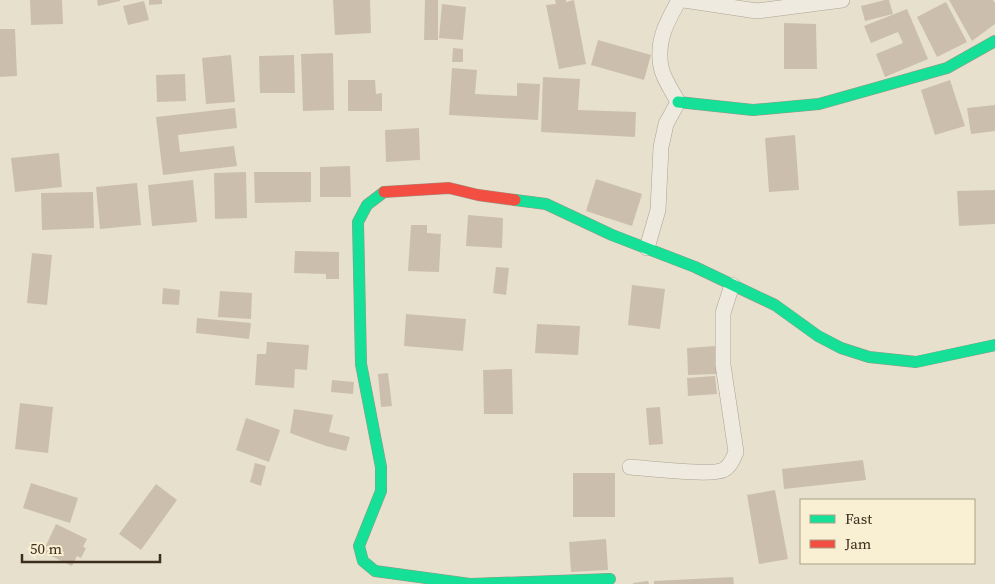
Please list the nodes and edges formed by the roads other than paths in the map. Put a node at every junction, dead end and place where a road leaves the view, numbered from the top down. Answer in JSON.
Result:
{"nodes":[{"id":1,"x":680,"y":0,"type":"edge"},
{"id":2,"x":684,"y":0,"type":"edge"},
{"id":3,"x":842,"y":0,"type":"edge"},
{"id":4,"x":995,"y":41,"type":"edge"},
{"id":5,"x":678,"y":102,"type":"junction"},
{"id":6,"x":647,"y":248,"type":"junction"},
{"id":7,"x":732,"y":285,"type":"junction"},
{"id":8,"x":995,"y":345,"type":"edge"},
{"id":9,"x":630,"y":467,"type":"dead end"},
{"id":10,"x":610,"y":579,"type":"dead end"}],
"edges":[{"from":1,"to":5,"type":"street"},
{"from":2,"to":3,"type":"street"},
{"from":4,"to":5,"type":"street"},
{"from":5,"to":6,"type":"street"},
{"from":6,"to":7,"type":"street"},
{"from":6,"to":10,"type":"street"},
{"from":7,"to":8,"type":"street"},
{"from":7,"to":9,"type":"street"}]}
